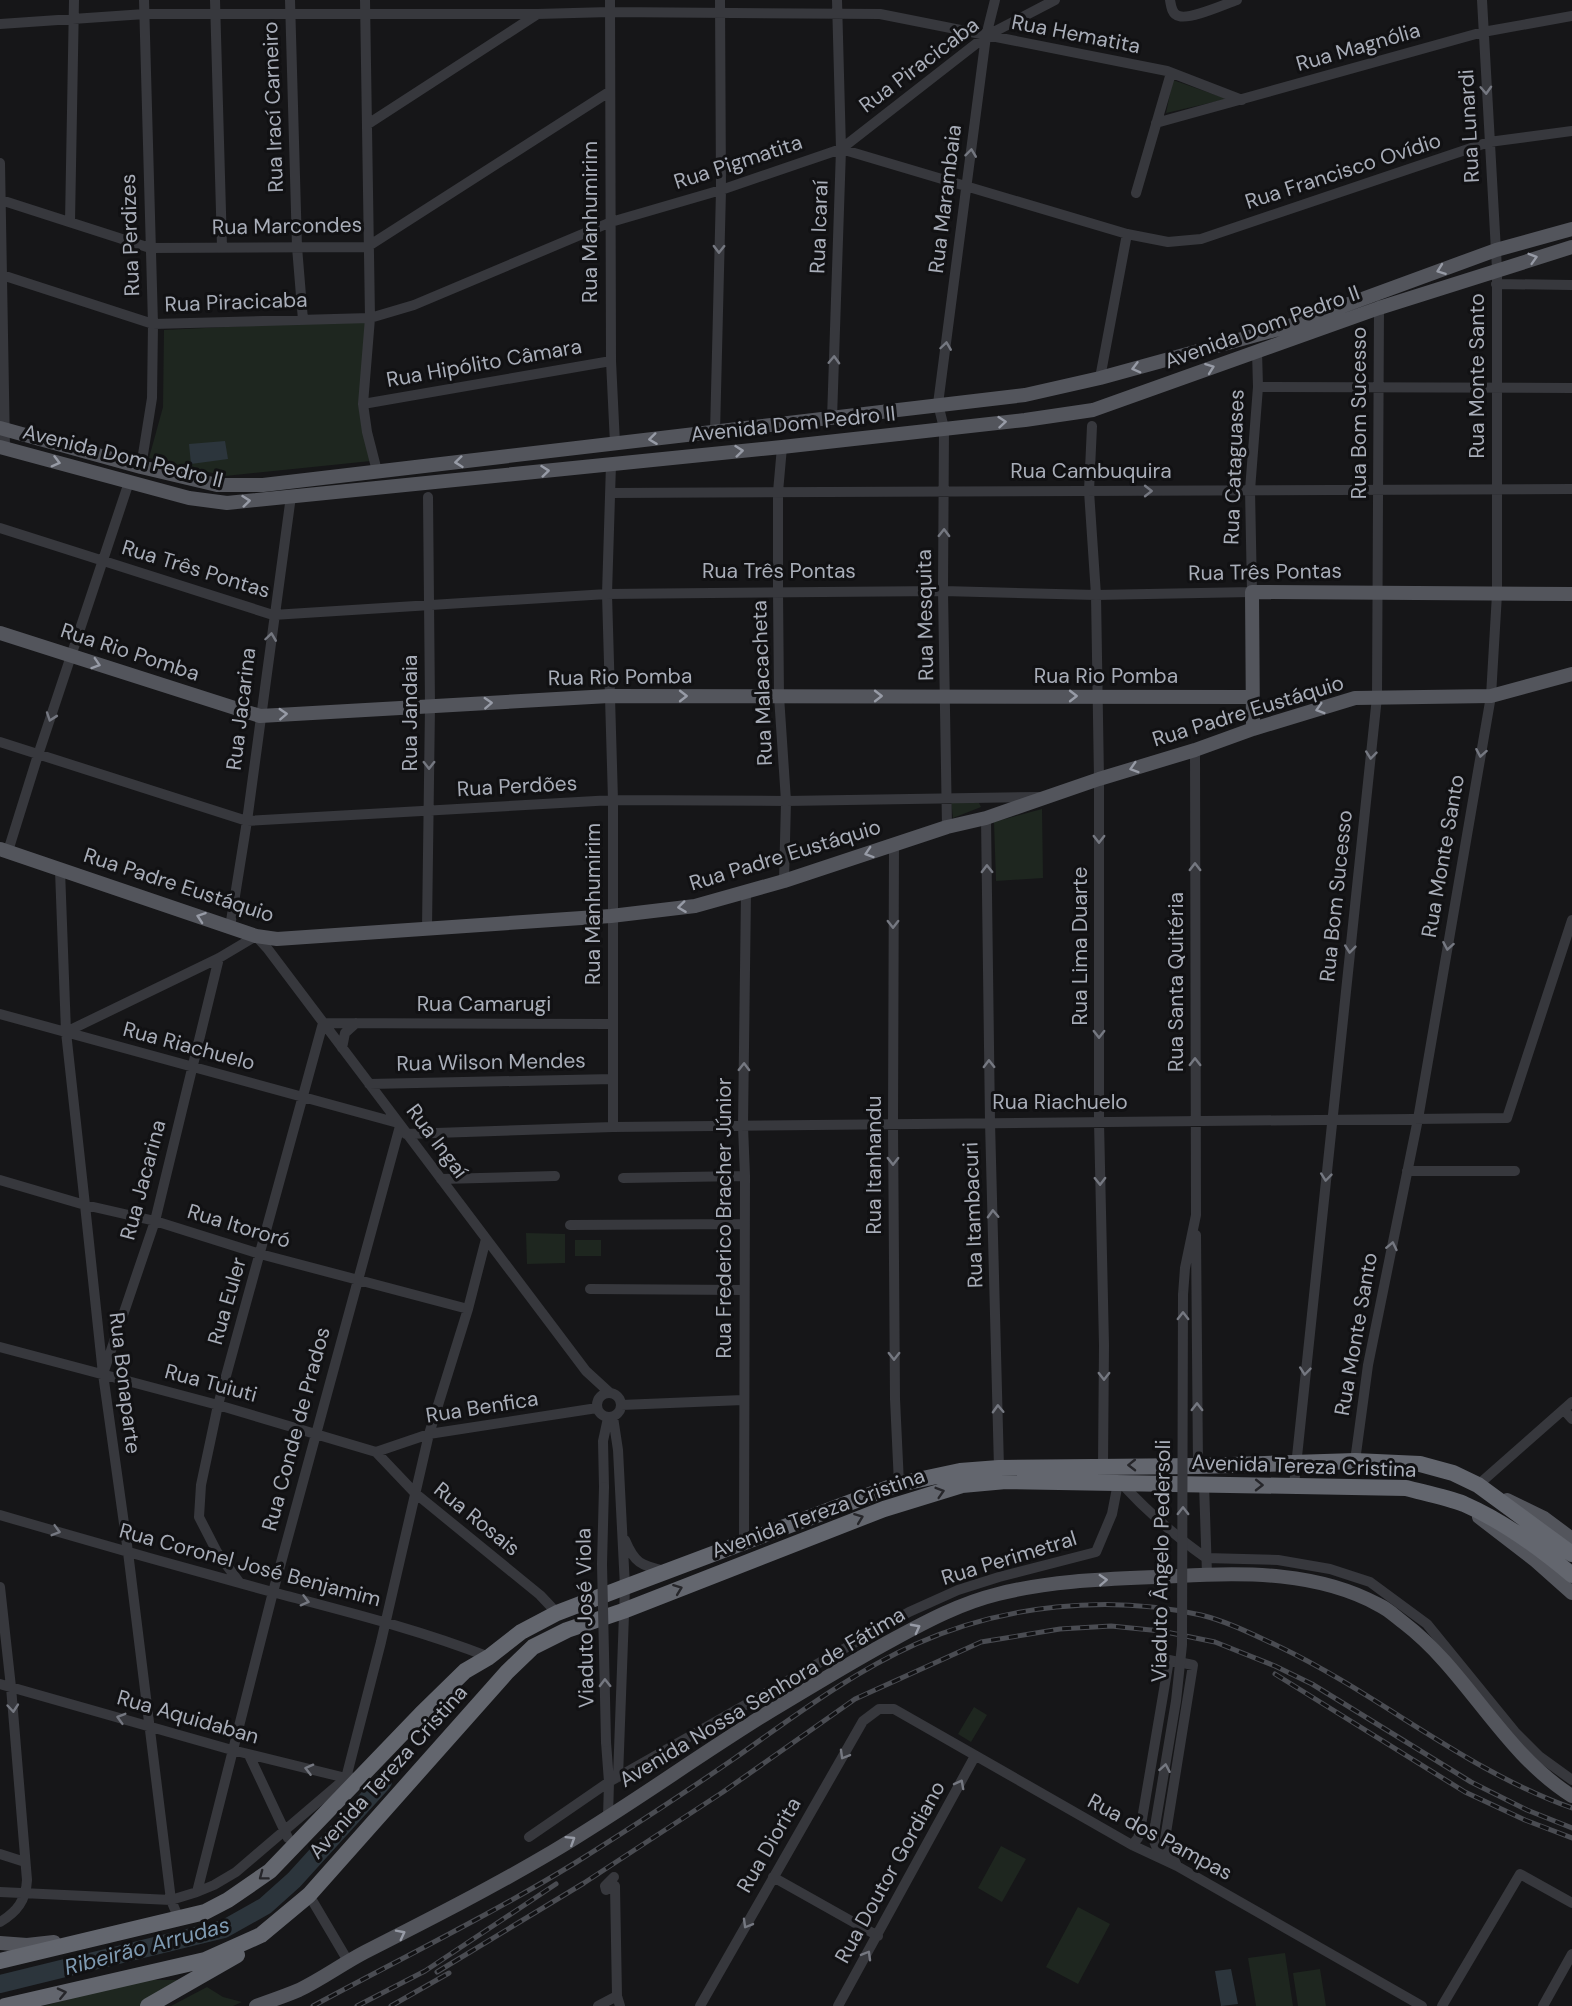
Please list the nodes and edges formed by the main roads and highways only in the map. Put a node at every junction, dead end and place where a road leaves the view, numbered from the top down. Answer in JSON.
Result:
{"nodes":[{"id":1,"x":1572,"y":229,"type":"edge"},
{"id":2,"x":1572,"y":247,"type":"edge"},
{"id":3,"x":3,"y":429,"type":"edge"},
{"id":4,"x":3,"y":448,"type":"edge"},
{"id":5,"x":1252,"y":592,"type":"joint"},
{"id":6,"x":1572,"y":594,"type":"edge"},
{"id":7,"x":0,"y":633,"type":"edge"},
{"id":8,"x":1572,"y":674,"type":"edge"},
{"id":9,"x":1254,"y":697,"type":"junction"},
{"id":10,"x":1253,"y":729,"type":"junction"},
{"id":11,"x":4,"y":850,"type":"edge"},
{"id":12,"x":1479,"y":1485,"type":"junction"},
{"id":13,"x":1464,"y":1504,"type":"junction"},
{"id":14,"x":1572,"y":1539,"type":"edge"},
{"id":15,"x":1572,"y":1554,"type":"edge"},
{"id":16,"x":1572,"y":1575,"type":"edge"},
{"id":17,"x":1572,"y":1593,"type":"edge"},
{"id":18,"x":1572,"y":1796,"type":"edge"},
{"id":19,"x":257,"y":1937,"type":"junction"},
{"id":20,"x":104,"y":1938,"type":"junction"},
{"id":21,"x":0,"y":1943,"type":"edge"},
{"id":22,"x":0,"y":1961,"type":"edge"},
{"id":23,"x":205,"y":1974,"type":"junction"},
{"id":24,"x":135,"y":1976,"type":"junction"},
{"id":25,"x":4,"y":2006,"type":"edge"},
{"id":26,"x":148,"y":2006,"type":"edge"},
{"id":27,"x":256,"y":2006,"type":"edge"}],
"edges":[{"from":1,"to":3,"type":"main road","name":"Avenida Dom Pedro II","one_way":true},
{"from":4,"to":2,"type":"main road","name":"Avenida Dom Pedro II","one_way":true},
{"from":5,"to":6,"type":"main road","name":"Rua Três Pontas"},
{"from":5,"to":9,"type":"main road","name":"Rua Cataguases"},
{"from":7,"to":9,"type":"main road","name":"Rua Rio Pomba","one_way":true},
{"from":8,"to":10,"type":"main road","name":"Rua Padre Eustáquio","one_way":true},
{"from":9,"to":10,"type":"main road","name":"Rua Cataguases"},
{"from":10,"to":11,"type":"main road","name":"Rua Padre Eustáquio","one_way":true},
{"from":12,"to":14,"type":"main road","name":"Avenida Tereza Cristina"},
{"from":12,"to":15,"type":"highway","name":"Avenida Tereza Cristina"},
{"from":12,"to":20,"type":"highway","name":"Avenida Tereza Cristina","one_way":true},
{"from":13,"to":16,"type":"highway","name":"Avenida Tereza Cristina"},
{"from":13,"to":17,"type":"main road","name":"Avenida Tereza Cristina"},
{"from":19,"to":13,"type":"highway","name":"Avenida Tereza Cristina","one_way":true},
{"from":27,"to":18,"type":"main road","name":"Avenida Nossa Senhora de Fátima","one_way":true},
{"from":19,"to":23,"type":"highway"},
{"from":19,"to":24,"type":"highway"},
{"from":20,"to":21,"type":"main road"},
{"from":20,"to":22,"type":"highway","name":"Avenida Tereza Cristina"},
{"from":23,"to":24,"type":"highway"},
{"from":23,"to":26,"type":"highway"},
{"from":25,"to":24,"type":"highway","one_way":true}]}
